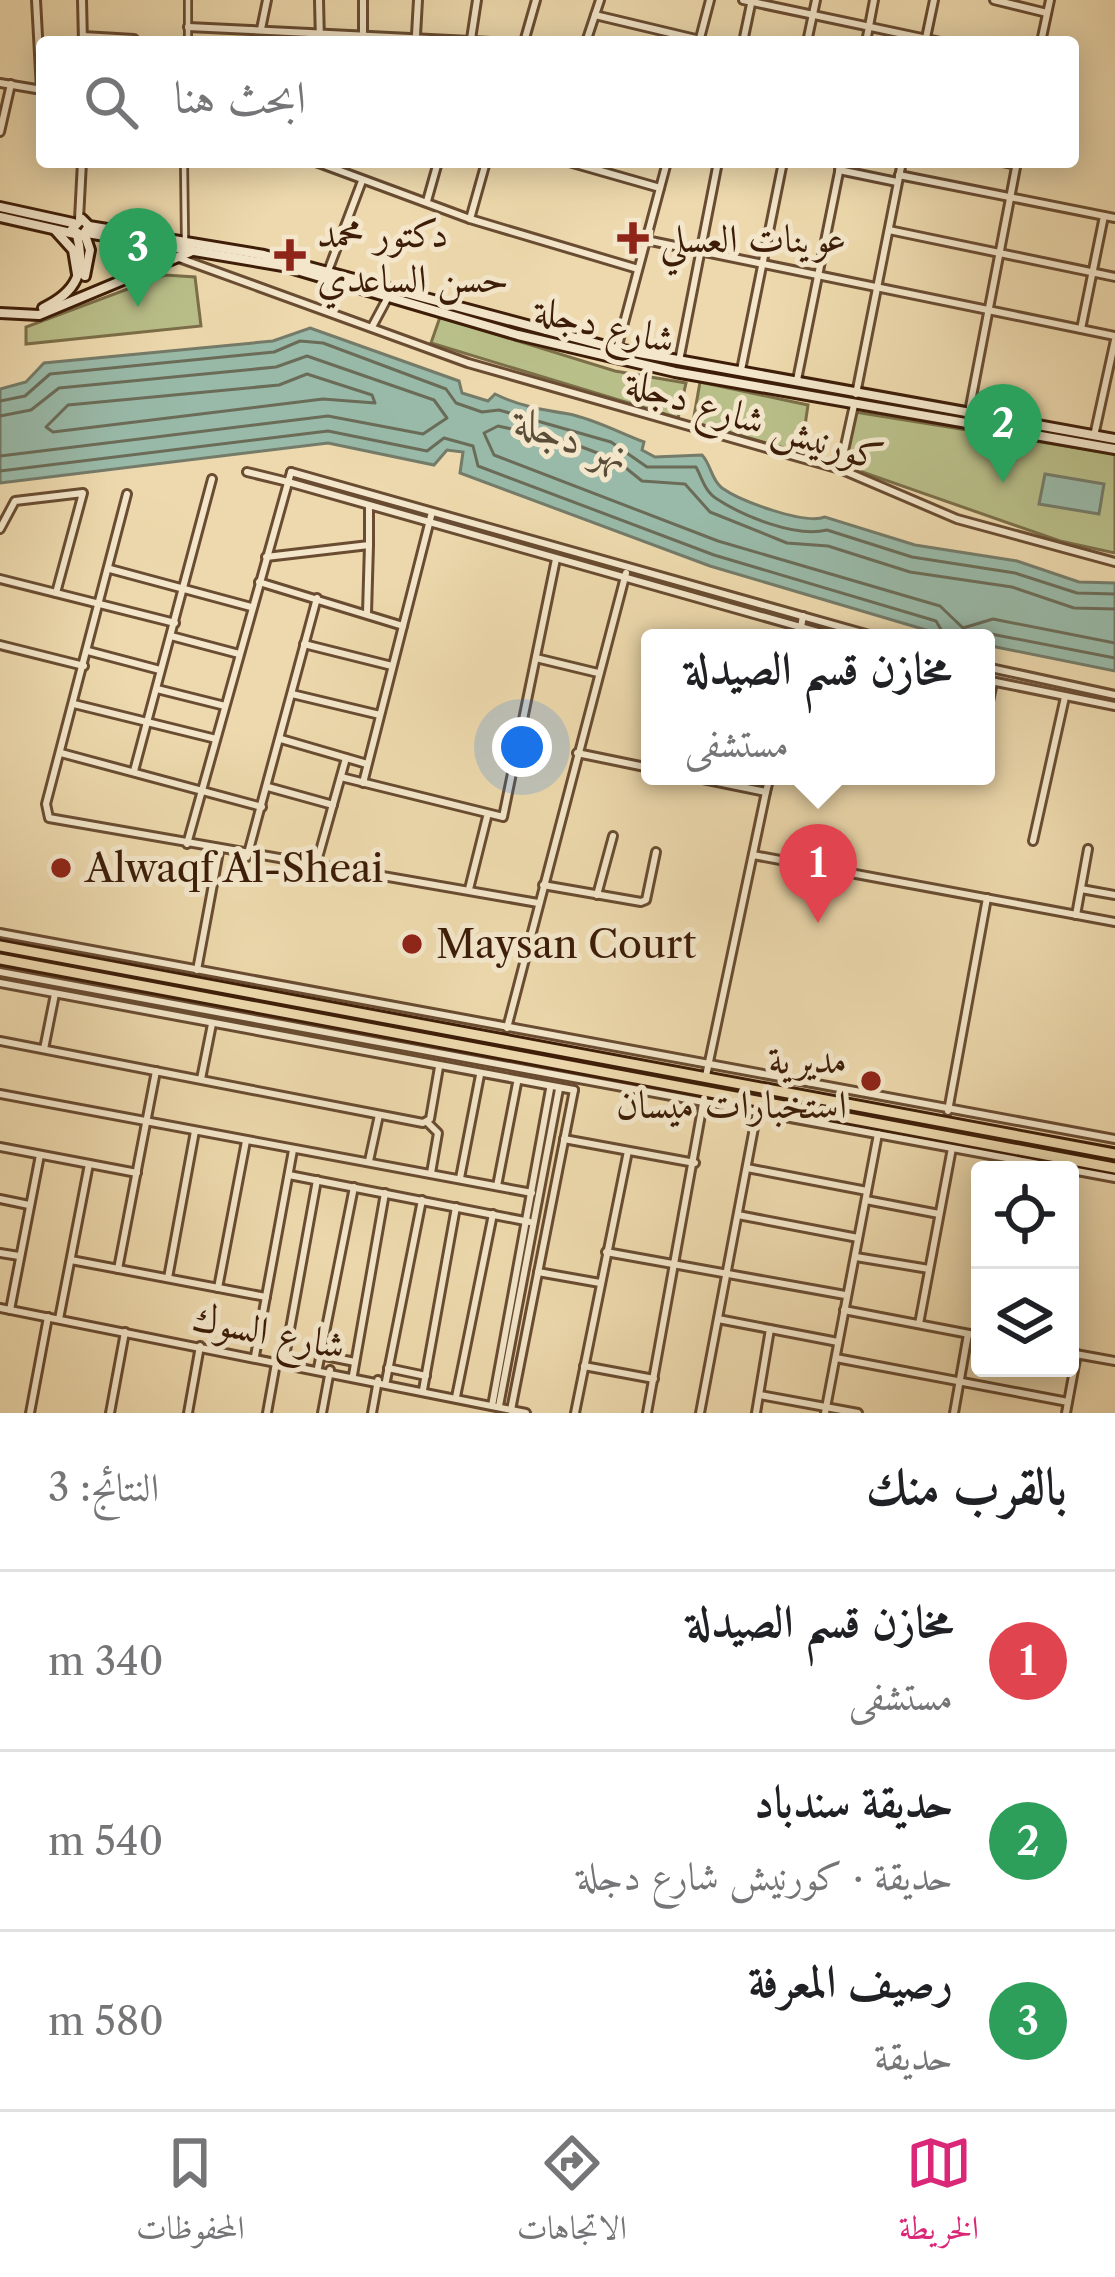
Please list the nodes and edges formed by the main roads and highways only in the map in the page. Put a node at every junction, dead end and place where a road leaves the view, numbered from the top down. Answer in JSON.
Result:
{"nodes":[{"id":1,"x":0,"y":207,"type":"edge"},
{"id":2,"x":0,"y":218,"type":"edge"},
{"id":3,"x":81,"y":229,"type":"junction"},
{"id":4,"x":54,"y":230,"type":"junction"},
{"id":5,"x":198,"y":250,"type":"junction"},
{"id":6,"x":76,"y":282,"type":"junction"},
{"id":7,"x":61,"y":303,"type":"junction"},
{"id":8,"x":0,"y":311,"type":"edge"},
{"id":9,"x":855,"y":400,"type":"junction"},
{"id":10,"x":1115,"y":439,"type":"edge"},
{"id":11,"x":1115,"y":449,"type":"edge"},
{"id":12,"x":0,"y":946,"type":"edge"},
{"id":13,"x":0,"y":958,"type":"edge"},
{"id":14,"x":290,"y":987,"type":"road end"},
{"id":15,"x":287,"y":1000,"type":"junction"},
{"id":16,"x":705,"y":1085,"type":"junction"},
{"id":17,"x":1115,"y":1154,"type":"edge"},
{"id":18,"x":1115,"y":1168,"type":"edge"}],
"edges":[{"from":1,"to":3,"type":"main road","name":"شارع دجلة"},
{"from":2,"to":4,"type":"main road","name":"شارع دجلة"},
{"from":3,"to":4,"type":"main road","name":"شارع دجلة"},
{"from":3,"to":5,"type":"main road","name":"شارع دجلة"},
{"from":3,"to":6,"type":"main road"},
{"from":3,"to":7,"type":"main road"},
{"from":3,"to":9,"type":"main road","name":"شارع دجلة"},
{"from":4,"to":6,"type":"main road"},
{"from":5,"to":7,"type":"main road"},
{"from":5,"to":9,"type":"main road","name":"شارع دجلة"},
{"from":6,"to":7,"type":"main road"},
{"from":7,"to":8,"type":"main road"},
{"from":9,"to":10,"type":"main road","name":"شارع دجلة"},
{"from":9,"to":11,"type":"main road","name":"شارع دجلة"},
{"from":12,"to":15,"type":"main road"},
{"from":13,"to":16,"type":"main road"},
{"from":14,"to":15,"type":"main road"},
{"from":15,"to":16,"type":"main road"},
{"from":16,"to":17,"type":"main road"},
{"from":16,"to":18,"type":"main road"}]}
